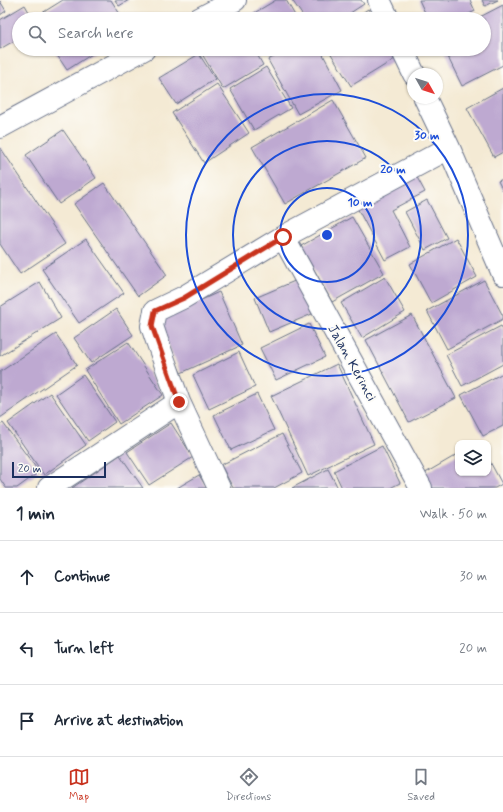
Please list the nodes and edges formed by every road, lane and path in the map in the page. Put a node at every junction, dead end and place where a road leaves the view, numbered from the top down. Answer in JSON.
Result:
{"nodes":[{"id":1,"x":235,"y":0,"type":"edge"},
{"id":2,"x":379,"y":0,"type":"edge"},
{"id":3,"x":213,"y":12,"type":"edge"},
{"id":4,"x":385,"y":12,"type":"edge"},
{"id":5,"x":131,"y":56,"type":"edge"},
{"id":6,"x":405,"y":56,"type":"edge"},
{"id":7,"x":411,"y":68,"type":"edge"},
{"id":8,"x":428,"y":104,"type":"edge"},
{"id":9,"x":0,"y":127,"type":"edge"},
{"id":10,"x":449,"y":148,"type":"junction"},
{"id":11,"x":283,"y":237,"type":"junction"},
{"id":12,"x":503,"y":274,"type":"edge"},
{"id":13,"x":179,"y":402,"type":"junction"},
{"id":14,"x":49,"y":488,"type":"edge"},
{"id":15,"x":218,"y":488,"type":"edge"},
{"id":16,"x":421,"y":488,"type":"edge"}],
"edges":[{"from":1,"to":3,"type":"street"},
{"from":2,"to":4,"type":"street"},
{"from":5,"to":9,"type":"street"},
{"from":6,"to":7,"type":"street"},
{"from":8,"to":10,"type":"street"},
{"from":10,"to":11,"type":"street"},
{"from":10,"to":12,"type":"street"},
{"from":11,"to":13,"type":"street"},
{"from":11,"to":16,"type":"street","name":"Jalan Kerinci"},
{"from":13,"to":14,"type":"street"},
{"from":13,"to":15,"type":"street"}]}
